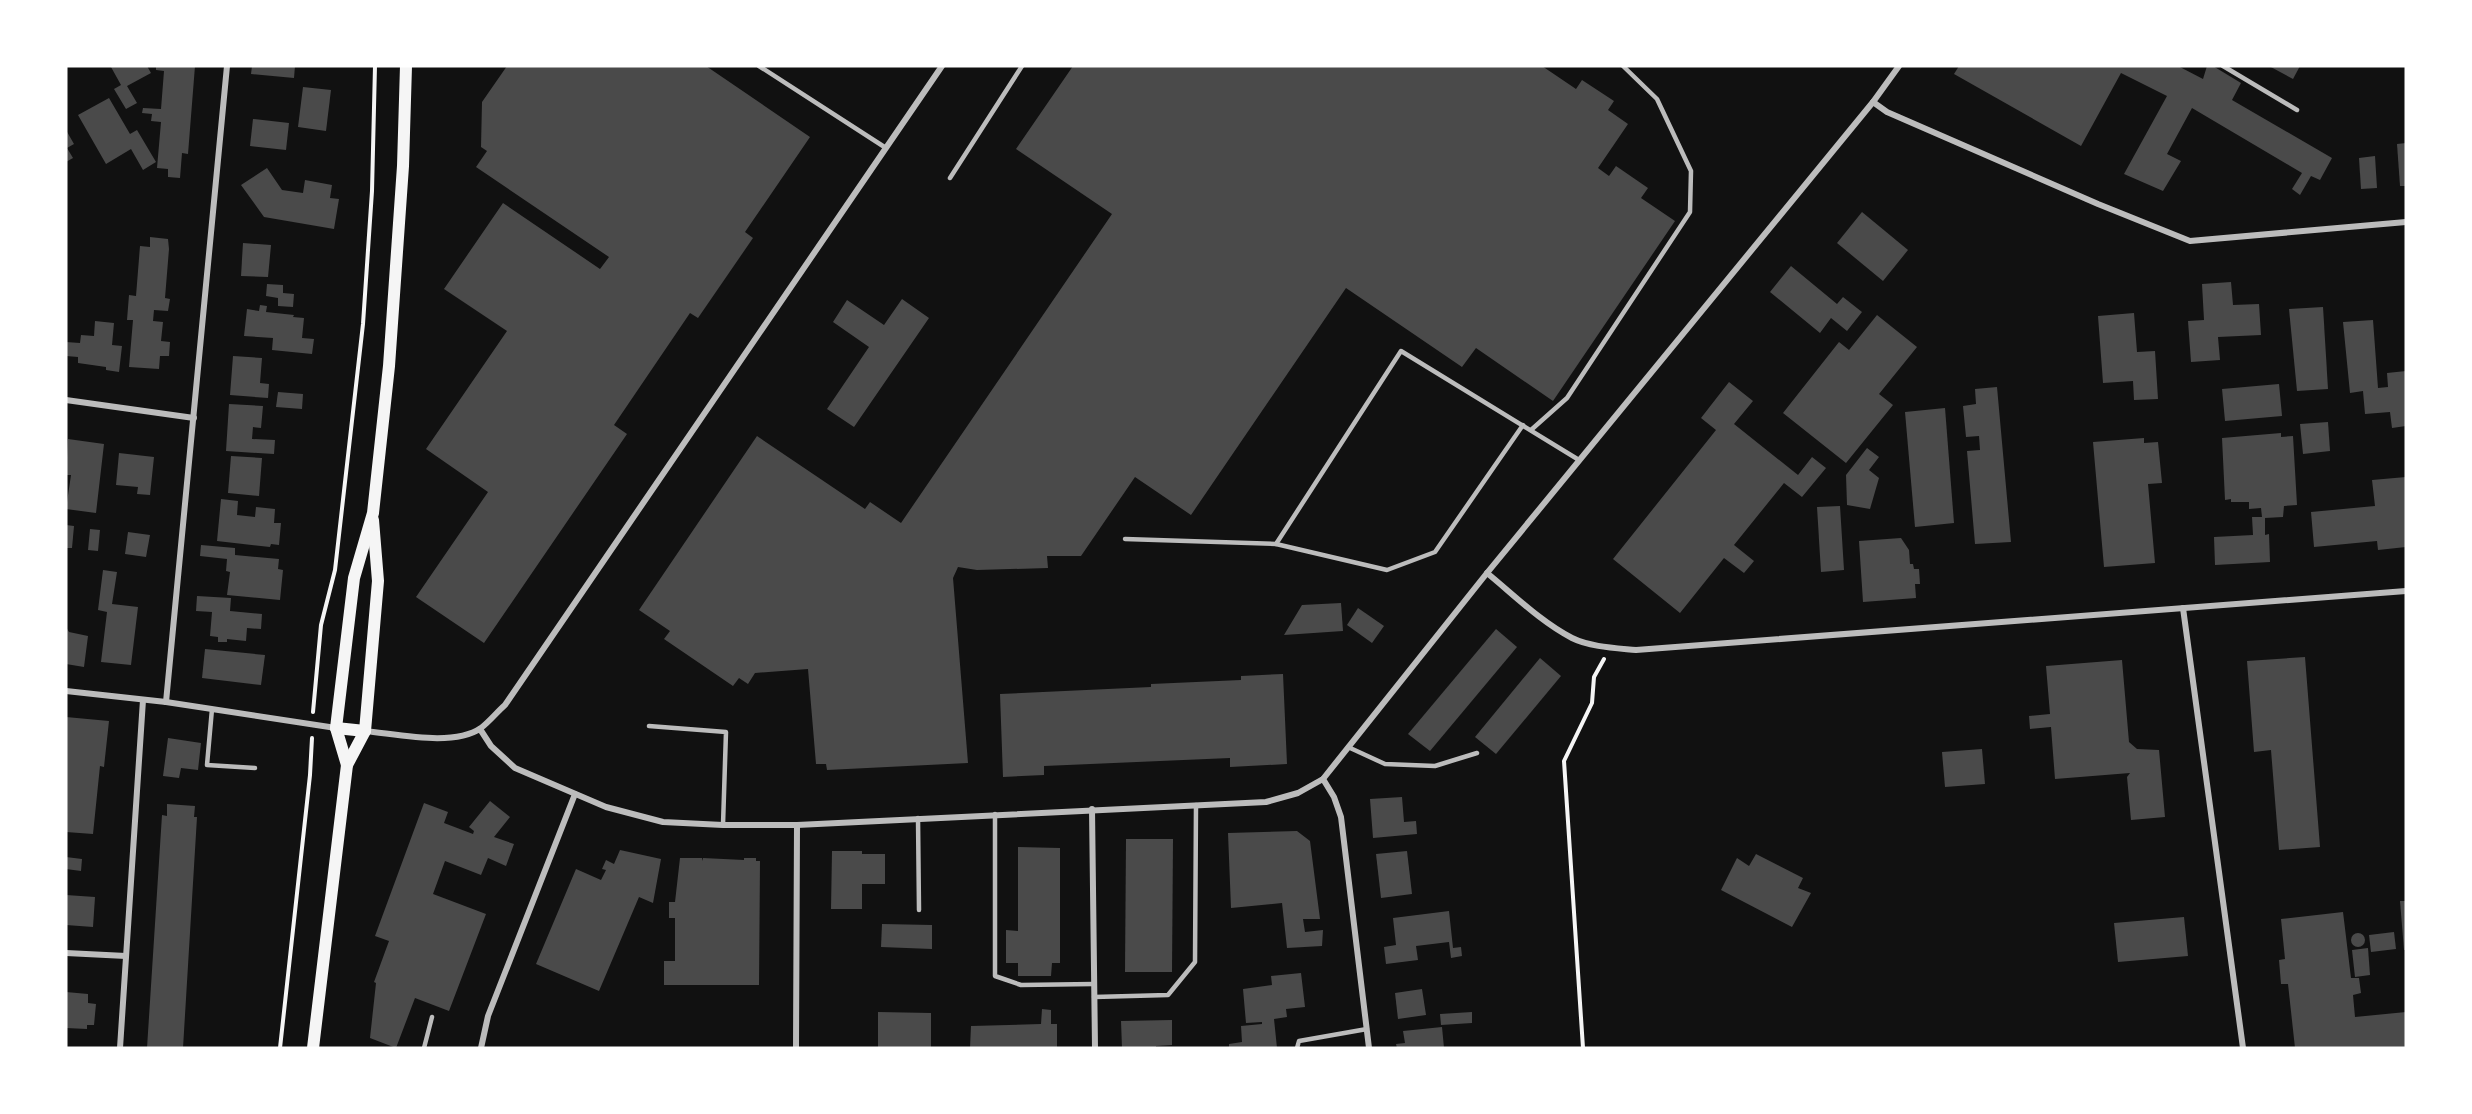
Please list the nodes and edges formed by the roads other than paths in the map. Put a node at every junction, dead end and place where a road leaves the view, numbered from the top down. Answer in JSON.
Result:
{"nodes":[{"id":1,"x":227,"y":66,"type":"edge"},
{"id":2,"x":406,"y":66,"type":"edge"},
{"id":3,"x":759,"y":66,"type":"edge"},
{"id":4,"x":942,"y":66,"type":"edge"},
{"id":5,"x":1022,"y":66,"type":"edge"},
{"id":6,"x":1623,"y":66,"type":"edge"},
{"id":7,"x":1899,"y":66,"type":"edge"},
{"id":8,"x":2223,"y":66,"type":"edge"},
{"id":9,"x":1874,"y":102,"type":"junction"},
{"id":10,"x":2297,"y":110,"type":"dead end"},
{"id":11,"x":886,"y":148,"type":"junction"},
{"id":12,"x":950,"y":178,"type":"dead end"},
{"id":13,"x":2406,"y":222,"type":"edge"},
{"id":14,"x":66,"y":400,"type":"edge"},
{"id":15,"x":194,"y":418,"type":"junction"},
{"id":16,"x":1523,"y":425,"type":"junction"},
{"id":17,"x":1531,"y":430,"type":"junction"},
{"id":18,"x":1580,"y":460,"type":"junction"},
{"id":19,"x":373,"y":513,"type":"junction"},
{"id":20,"x":1125,"y":539,"type":"dead end"},
{"id":21,"x":1276,"y":544,"type":"junction"},
{"id":22,"x":1487,"y":573,"type":"junction"},
{"id":23,"x":2406,"y":591,"type":"edge"},
{"id":24,"x":2183,"y":608,"type":"junction"},
{"id":25,"x":66,"y":691,"type":"edge"},
{"id":26,"x":143,"y":700,"type":"junction"},
{"id":27,"x":166,"y":702,"type":"junction"},
{"id":28,"x":212,"y":709,"type":"junction"},
{"id":29,"x":649,"y":726,"type":"dead end"},
{"id":30,"x":336,"y":728,"type":"junction"},
{"id":31,"x":480,"y":729,"type":"junction"},
{"id":32,"x":366,"y":731,"type":"junction"},
{"id":33,"x":1348,"y":747,"type":"junction"},
{"id":34,"x":1477,"y":753,"type":"dead end"},
{"id":35,"x":347,"y":765,"type":"junction"},
{"id":36,"x":255,"y":768,"type":"dead end"},
{"id":37,"x":1323,"y":779,"type":"junction"},
{"id":38,"x":575,"y":794,"type":"junction"},
{"id":39,"x":1196,"y":805,"type":"junction"},
{"id":40,"x":1092,"y":809,"type":"junction"},
{"id":41,"x":995,"y":814,"type":"junction"},
{"id":42,"x":918,"y":818,"type":"junction"},
{"id":43,"x":723,"y":825,"type":"junction"},
{"id":44,"x":797,"y":825,"type":"junction"},
{"id":45,"x":919,"y":910,"type":"dead end"},
{"id":46,"x":66,"y":953,"type":"edge"},
{"id":47,"x":126,"y":956,"type":"junction"},
{"id":48,"x":1094,"y":984,"type":"junction"},
{"id":49,"x":1094,"y":997,"type":"junction"},
{"id":50,"x":432,"y":1017,"type":"dead end"},
{"id":51,"x":1367,"y":1029,"type":"junction"},
{"id":52,"x":120,"y":1048,"type":"edge"},
{"id":53,"x":313,"y":1048,"type":"edge"},
{"id":54,"x":424,"y":1048,"type":"edge"},
{"id":55,"x":481,"y":1048,"type":"edge"},
{"id":56,"x":796,"y":1048,"type":"edge"},
{"id":57,"x":1095,"y":1048,"type":"edge"},
{"id":58,"x":1297,"y":1048,"type":"edge"},
{"id":59,"x":1369,"y":1048,"type":"edge"},
{"id":60,"x":2243,"y":1048,"type":"edge"}],
"edges":[{"from":1,"to":15,"type":"street"},
{"from":2,"to":19,"type":"main road"},
{"from":3,"to":11,"type":"lane"},
{"from":4,"to":11,"type":"street"},
{"from":5,"to":12,"type":"lane"},
{"from":6,"to":17,"type":"lane"},
{"from":7,"to":9,"type":"street"},
{"from":8,"to":10,"type":"lane"},
{"from":9,"to":13,"type":"street"},
{"from":9,"to":18,"type":"street"},
{"from":11,"to":31,"type":"street"},
{"from":14,"to":15,"type":"street"},
{"from":15,"to":27,"type":"street"},
{"from":16,"to":17,"type":"lane"},
{"from":16,"to":21,"type":"lane"},
{"from":16,"to":21,"type":"lane"},
{"from":17,"to":18,"type":"lane"},
{"from":18,"to":22,"type":"street"},
{"from":19,"to":30,"type":"main road"},
{"from":19,"to":32,"type":"main road"},
{"from":20,"to":21,"type":"lane"},
{"from":22,"to":24,"type":"street"},
{"from":22,"to":33,"type":"street"},
{"from":23,"to":24,"type":"street"},
{"from":24,"to":60,"type":"street"},
{"from":25,"to":26,"type":"street"},
{"from":26,"to":27,"type":"street"},
{"from":26,"to":47,"type":"street"},
{"from":27,"to":28,"type":"street"},
{"from":28,"to":30,"type":"street"},
{"from":28,"to":36,"type":"lane"},
{"from":29,"to":43,"type":"lane"},
{"from":30,"to":32,"type":"main road"},
{"from":30,"to":35,"type":"main road"},
{"from":31,"to":32,"type":"street"},
{"from":31,"to":38,"type":"street"},
{"from":32,"to":35,"type":"main road"},
{"from":33,"to":34,"type":"lane"},
{"from":33,"to":37,"type":"street"},
{"from":35,"to":53,"type":"main road"},
{"from":37,"to":39,"type":"street"},
{"from":37,"to":51,"type":"street"},
{"from":38,"to":43,"type":"street"},
{"from":38,"to":55,"type":"street"},
{"from":39,"to":40,"type":"street"},
{"from":39,"to":49,"type":"lane"},
{"from":40,"to":41,"type":"street"},
{"from":40,"to":48,"type":"street"},
{"from":41,"to":42,"type":"street"},
{"from":41,"to":48,"type":"lane"},
{"from":42,"to":44,"type":"street"},
{"from":42,"to":45,"type":"lane"},
{"from":43,"to":44,"type":"street"},
{"from":44,"to":56,"type":"street"},
{"from":46,"to":47,"type":"street"},
{"from":47,"to":52,"type":"street"},
{"from":48,"to":49,"type":"street"},
{"from":49,"to":57,"type":"street"},
{"from":50,"to":54,"type":"lane"},
{"from":51,"to":58,"type":"lane"},
{"from":51,"to":59,"type":"street"}]}
